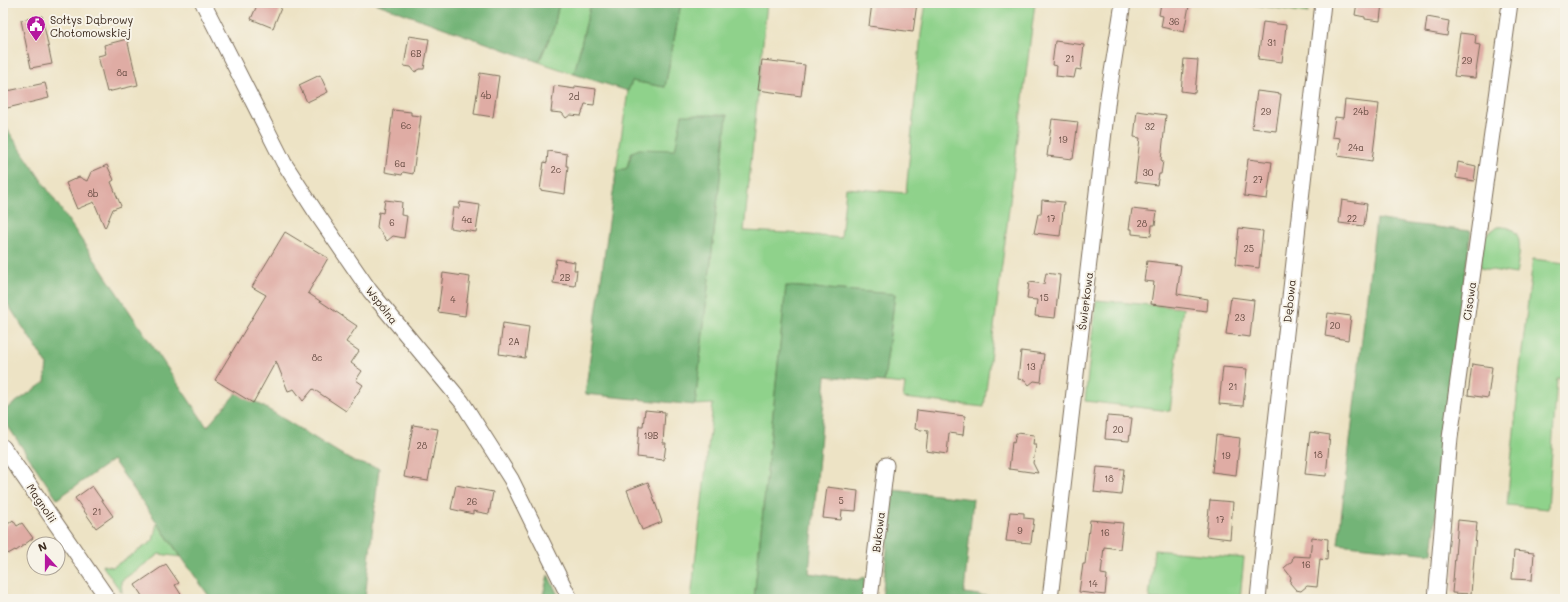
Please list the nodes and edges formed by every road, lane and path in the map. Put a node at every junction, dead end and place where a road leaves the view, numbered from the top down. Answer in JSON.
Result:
{"nodes":[{"id":1,"x":203,"y":3,"type":"edge"},
{"id":2,"x":1123,"y":3,"type":"edge"},
{"id":3,"x":1323,"y":3,"type":"edge"},
{"id":4,"x":1510,"y":3,"type":"edge"},
{"id":5,"x":3,"y":447,"type":"edge"},
{"id":6,"x":886,"y":465,"type":"dead end"},
{"id":7,"x":108,"y":599,"type":"edge"},
{"id":8,"x":570,"y":599,"type":"edge"},
{"id":9,"x":870,"y":599,"type":"edge"},
{"id":10,"x":1050,"y":599,"type":"edge"},
{"id":11,"x":1258,"y":599,"type":"edge"},
{"id":12,"x":1436,"y":599,"type":"edge"}],
"edges":[{"from":1,"to":8,"type":"street","name":"Wspólna"},
{"from":2,"to":10,"type":"street","name":"Świerkowa"},
{"from":3,"to":11,"type":"street","name":"Dębowa"},
{"from":4,"to":12,"type":"street","name":"Cisowa"},
{"from":5,"to":7,"type":"street","name":"Magnolii"},
{"from":6,"to":9,"type":"street","name":"Bukowa"}]}
